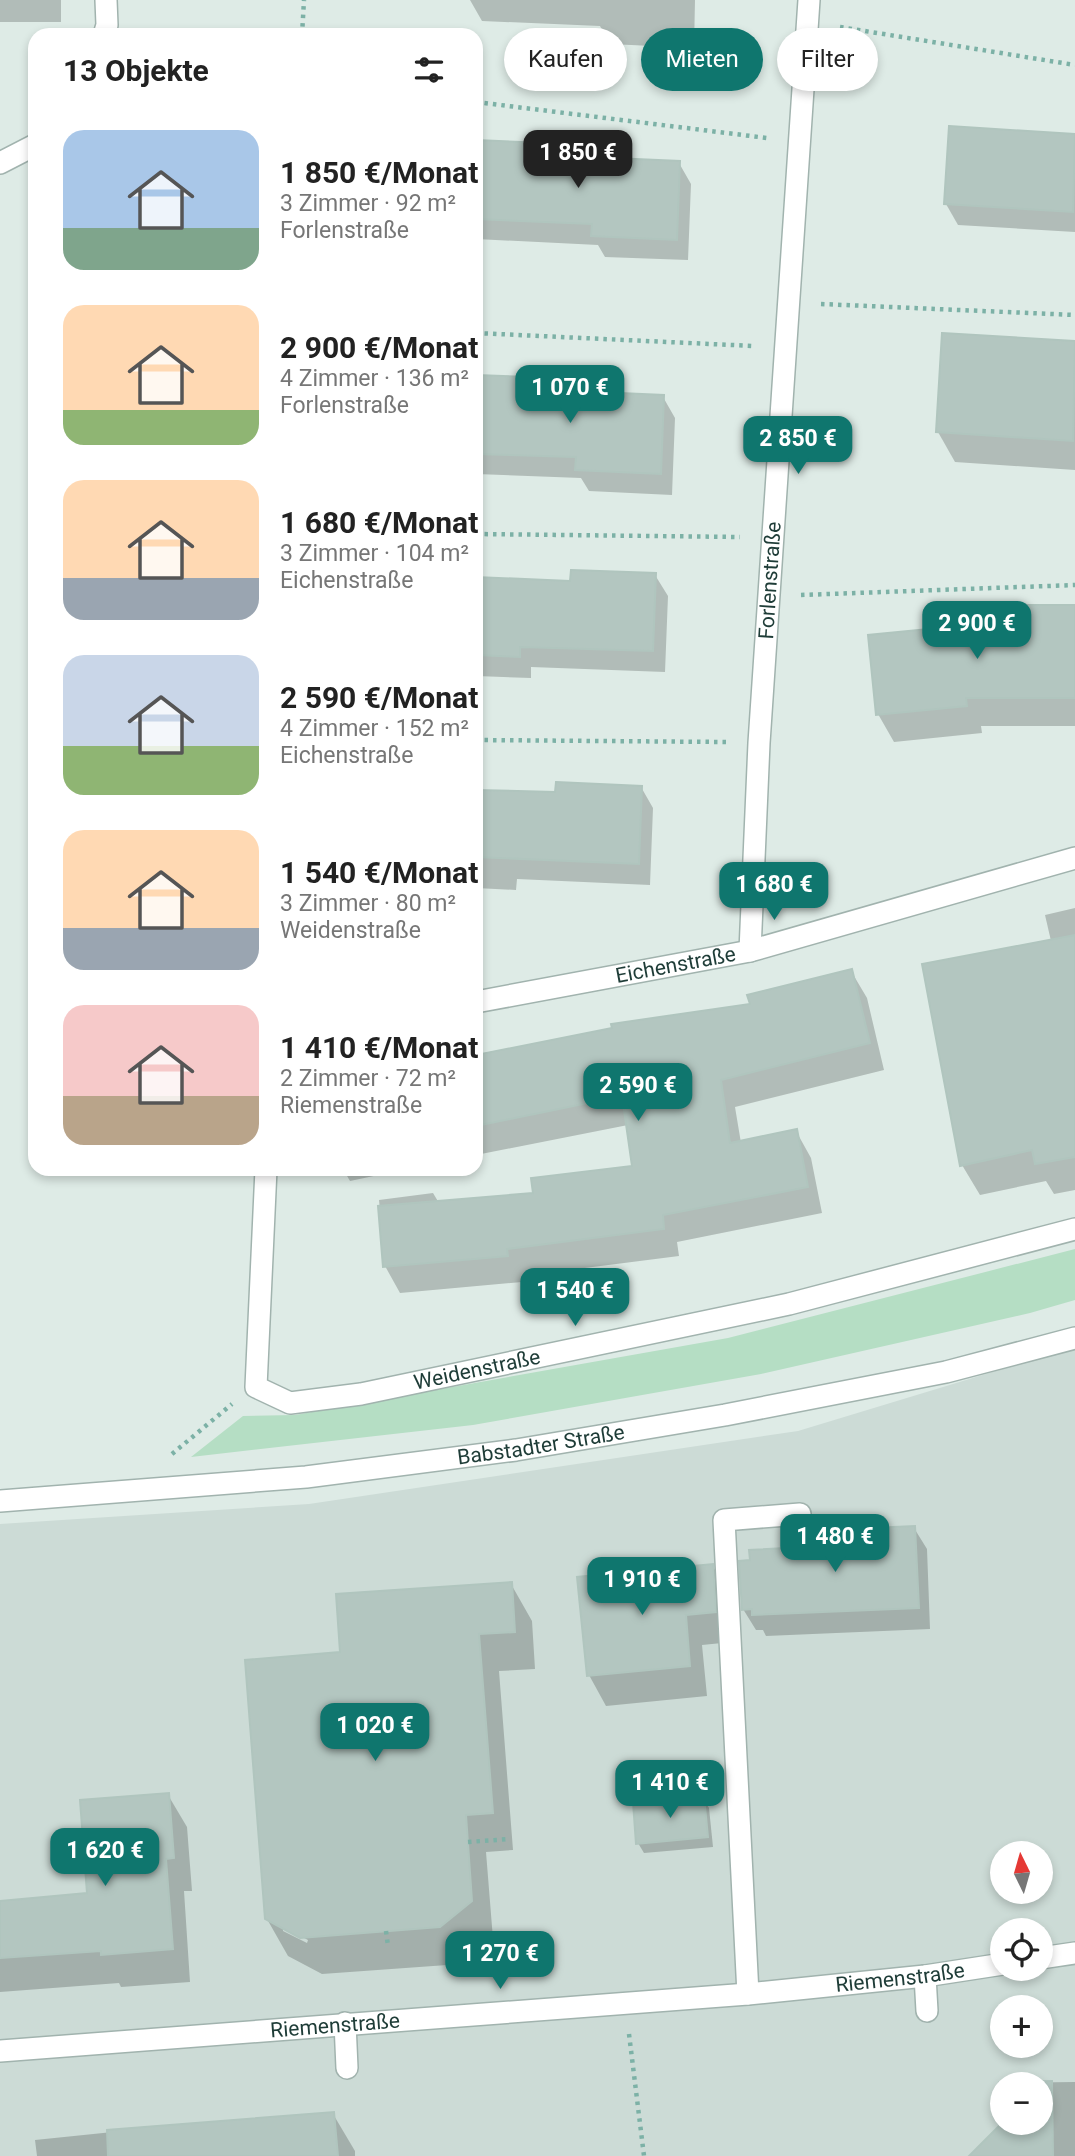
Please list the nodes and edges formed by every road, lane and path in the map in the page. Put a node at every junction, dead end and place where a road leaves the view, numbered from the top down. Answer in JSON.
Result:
{"nodes":[{"id":1,"x":106,"y":0,"type":"edge"},
{"id":2,"x":304,"y":0,"type":"edge"},
{"id":3,"x":809,"y":0,"type":"edge"},
{"id":4,"x":808,"y":22,"type":"junction"},
{"id":5,"x":106,"y":28,"type":"edge"},
{"id":6,"x":302,"y":28,"type":"edge"},
{"id":7,"x":1075,"y":65,"type":"edge"},
{"id":8,"x":483,"y":103,"type":"edge"},
{"id":9,"x":800,"y":142,"type":"junction"},
{"id":10,"x":28,"y":149,"type":"edge"},
{"id":11,"x":0,"y":163,"type":"edge"},
{"id":12,"x":788,"y":303,"type":"junction"},
{"id":13,"x":1075,"y":315,"type":"edge"},
{"id":14,"x":483,"y":333,"type":"edge"},
{"id":15,"x":786,"y":348,"type":"junction"},
{"id":16,"x":483,"y":534,"type":"edge"},
{"id":17,"x":773,"y":538,"type":"junction"},
{"id":18,"x":1075,"y":585,"type":"edge"},
{"id":19,"x":768,"y":596,"type":"junction"},
{"id":20,"x":483,"y":740,"type":"edge"},
{"id":21,"x":759,"y":743,"type":"junction"},
{"id":22,"x":1075,"y":858,"type":"edge"},
{"id":23,"x":750,"y":951,"type":"junction"},
{"id":24,"x":483,"y":1001,"type":"edge"},
{"id":25,"x":266,"y":1176,"type":"edge"},
{"id":26,"x":1075,"y":1229,"type":"edge"},
{"id":27,"x":1075,"y":1338,"type":"edge"},
{"id":28,"x":256,"y":1387,"type":"junction"},
{"id":29,"x":171,"y":1455,"type":"dead end"},
{"id":30,"x":0,"y":1501,"type":"edge"},
{"id":31,"x":800,"y":1514,"type":"dead end"},
{"id":32,"x":509,"y":1839,"type":"dead end"},
{"id":33,"x":468,"y":1842,"type":"dead end"},
{"id":34,"x":386,"y":1931,"type":"dead end"},
{"id":35,"x":388,"y":1947,"type":"dead end"},
{"id":36,"x":1075,"y":1953,"type":"edge"},
{"id":37,"x":1053,"y":1956,"type":"edge"},
{"id":38,"x":990,"y":1966,"type":"edge"},
{"id":39,"x":925,"y":1976,"type":"junction"},
{"id":40,"x":748,"y":1994,"type":"junction"},
{"id":41,"x":625,"y":2002,"type":"junction"},
{"id":42,"x":927,"y":2011,"type":"dead end"},
{"id":43,"x":345,"y":2023,"type":"junction"},
{"id":44,"x":0,"y":2051,"type":"edge"},
{"id":45,"x":348,"y":2068,"type":"dead end"},
{"id":46,"x":644,"y":2156,"type":"edge"}],
"edges":[{"from":1,"to":5,"type":"street"},
{"from":2,"to":6,"type":"path"},
{"from":3,"to":4,"type":"street","name":"Forlenstraße"},
{"from":4,"to":7,"type":"path"},
{"from":4,"to":9,"type":"street","name":"Forlenstraße"},
{"from":8,"to":9,"type":"path"},
{"from":9,"to":12,"type":"street","name":"Forlenstraße"},
{"from":10,"to":11,"type":"street"},
{"from":12,"to":13,"type":"path"},
{"from":12,"to":15,"type":"street","name":"Forlenstraße"},
{"from":14,"to":15,"type":"path"},
{"from":15,"to":17,"type":"street","name":"Forlenstraße"},
{"from":16,"to":17,"type":"path"},
{"from":17,"to":19,"type":"street","name":"Forlenstraße"},
{"from":18,"to":19,"type":"path"},
{"from":19,"to":21,"type":"street","name":"Forlenstraße"},
{"from":20,"to":21,"type":"path"},
{"from":21,"to":23,"type":"street","name":"Forlenstraße"},
{"from":22,"to":23,"type":"street","name":"Eichenstraße"},
{"from":23,"to":24,"type":"street","name":"Eichenstraße"},
{"from":25,"to":28,"type":"street"},
{"from":26,"to":28,"type":"street","name":"Weidenstraße"},
{"from":27,"to":30,"type":"street","name":"Babstadter Straße"},
{"from":28,"to":29,"type":"path"},
{"from":31,"to":40,"type":"street"},
{"from":32,"to":33,"type":"path"},
{"from":34,"to":35,"type":"path"},
{"from":36,"to":37,"type":"street"},
{"from":38,"to":39,"type":"street","name":"Riemenstraße"},
{"from":39,"to":40,"type":"street","name":"Riemenstraße"},
{"from":39,"to":42,"type":"street"},
{"from":40,"to":41,"type":"street","name":"Riemenstraße"},
{"from":41,"to":43,"type":"street","name":"Riemenstraße"},
{"from":41,"to":46,"type":"path"},
{"from":43,"to":44,"type":"street","name":"Riemenstraße"},
{"from":43,"to":45,"type":"street"}]}
